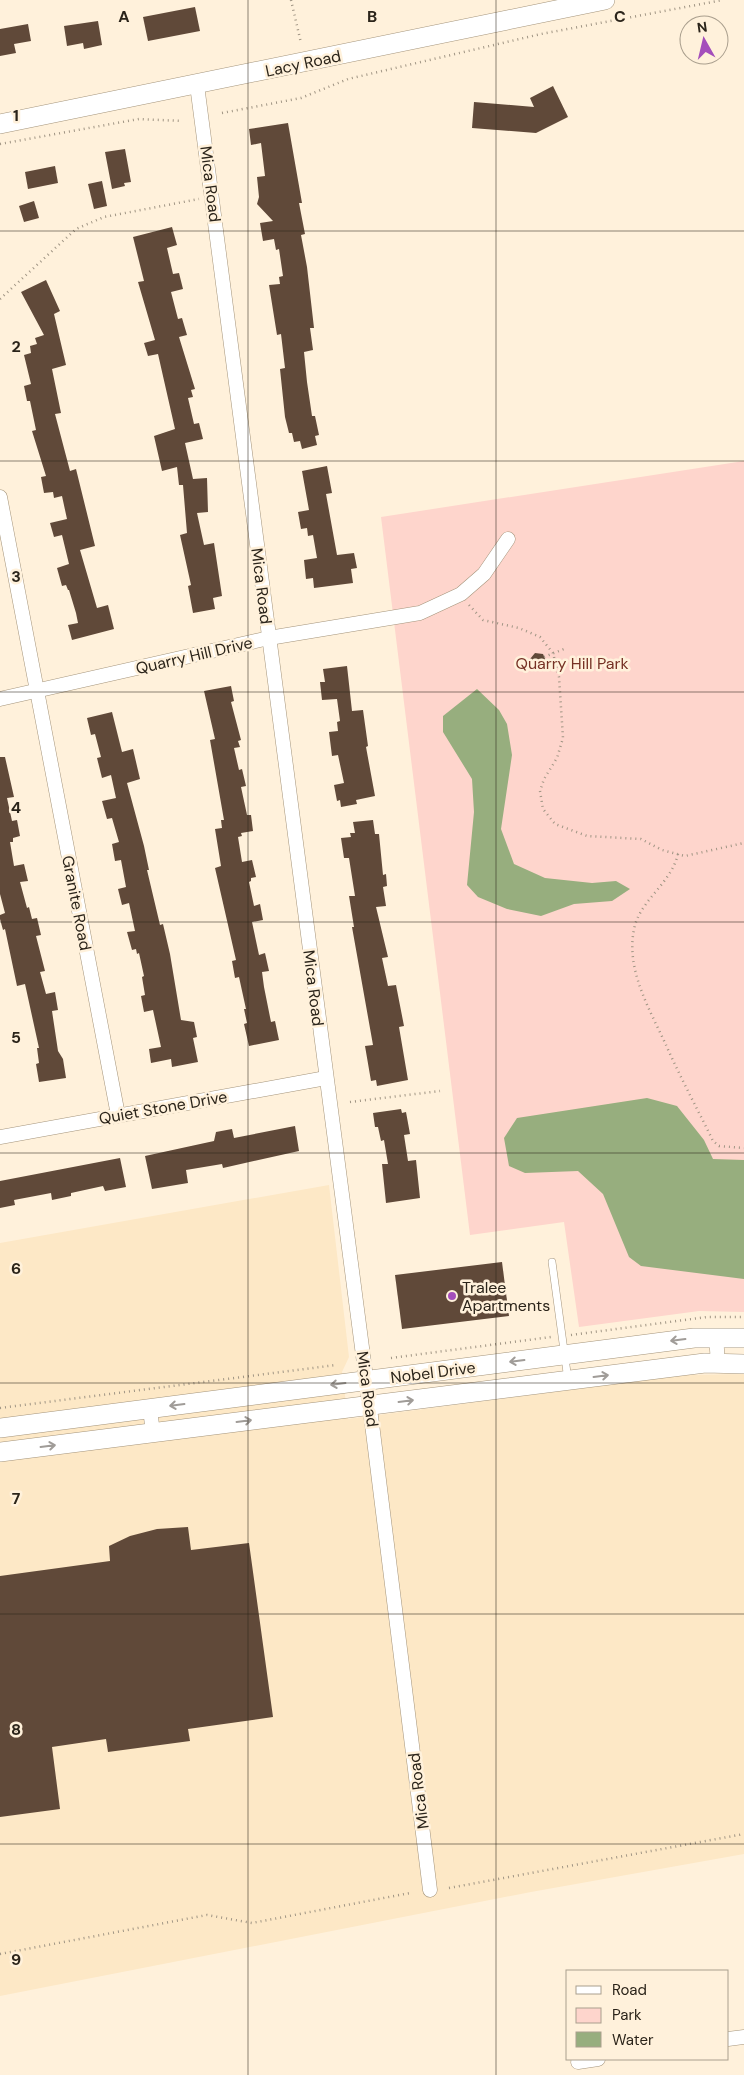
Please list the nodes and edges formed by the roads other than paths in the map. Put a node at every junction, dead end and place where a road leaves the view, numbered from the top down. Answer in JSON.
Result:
{"nodes":[{"id":1,"x":605,"y":0,"type":"edge"},
{"id":2,"x":197,"y":85,"type":"junction"},
{"id":3,"x":0,"y":124,"type":"edge"},
{"id":4,"x":0,"y":498,"type":"edge"},
{"id":5,"x":508,"y":539,"type":"dead end"},
{"id":6,"x":269,"y":638,"type":"junction"},
{"id":7,"x":36,"y":691,"type":"junction"},
{"id":8,"x":0,"y":699,"type":"edge"},
{"id":9,"x":326,"y":1078,"type":"junction"},
{"id":10,"x":118,"y":1115,"type":"junction"},
{"id":11,"x":0,"y":1137,"type":"edge"},
{"id":12,"x":552,"y":1262,"type":"dead end"},
{"id":13,"x":716,"y":1336,"type":"junction"},
{"id":14,"x":744,"y":1338,"type":"edge"},
{"id":15,"x":564,"y":1354,"type":"junction"},
{"id":16,"x":718,"y":1363,"type":"junction"},
{"id":17,"x":744,"y":1364,"type":"edge"},
{"id":18,"x":366,"y":1380,"type":"junction"},
{"id":19,"x":568,"y":1380,"type":"junction"},
{"id":20,"x":370,"y":1406,"type":"junction"},
{"id":21,"x":150,"y":1409,"type":"junction"},
{"id":22,"x":0,"y":1428,"type":"edge"},
{"id":23,"x":153,"y":1433,"type":"junction"},
{"id":24,"x":0,"y":1452,"type":"edge"},
{"id":25,"x":430,"y":1890,"type":"dead end"},
{"id":26,"x":744,"y":2037,"type":"edge"},
{"id":27,"x":729,"y":2040,"type":"edge"},
{"id":28,"x":591,"y":2060,"type":"edge"},
{"id":29,"x":578,"y":2062,"type":"dead end"}],
"edges":[{"from":1,"to":2,"type":"street","name":"Lacy Road"},
{"from":2,"to":3,"type":"street","name":"Lacy Road"},
{"from":2,"to":6,"type":"street","name":"Mica Road"},
{"from":4,"to":7,"type":"street","name":"Granite Road"},
{"from":5,"to":6,"type":"street","name":"Quarry Hill Drive"},
{"from":6,"to":7,"type":"street","name":"Quarry Hill Drive"},
{"from":6,"to":9,"type":"street","name":"Mica Road"},
{"from":7,"to":8,"type":"street","name":"Quarry Hill Drive"},
{"from":7,"to":10,"type":"street","name":"Granite Road"},
{"from":9,"to":10,"type":"street","name":"Quiet Stone Drive"},
{"from":9,"to":18,"type":"street","name":"Mica Road"},
{"from":10,"to":11,"type":"street","name":"Quiet Stone Drive"},
{"from":12,"to":15,"type":"lane"},
{"from":13,"to":14,"type":"street","name":"Nobel Drive"},
{"from":13,"to":15,"type":"street","name":"Nobel Drive","one_way":true},
{"from":13,"to":16,"type":"street"},
{"from":15,"to":18,"type":"street","name":"Nobel Drive","one_way":true},
{"from":15,"to":19,"type":"lane"},
{"from":16,"to":17,"type":"street","name":"Nobel Drive"},
{"from":19,"to":16,"type":"street","name":"Nobel Drive","one_way":true},
{"from":18,"to":20,"type":"street","name":"Mica Road"},
{"from":18,"to":21,"type":"street","name":"Nobel Drive","one_way":true},
{"from":20,"to":19,"type":"street","name":"Nobel Drive","one_way":true},
{"from":23,"to":20,"type":"street","name":"Nobel Drive","one_way":true},
{"from":20,"to":25,"type":"street","name":"Mica Road"},
{"from":21,"to":22,"type":"street","name":"Nobel Drive"},
{"from":21,"to":23,"type":"street"},
{"from":24,"to":23,"type":"street","name":"Nobel Drive","one_way":true},
{"from":26,"to":27,"type":"street"},
{"from":28,"to":29,"type":"street"}]}
